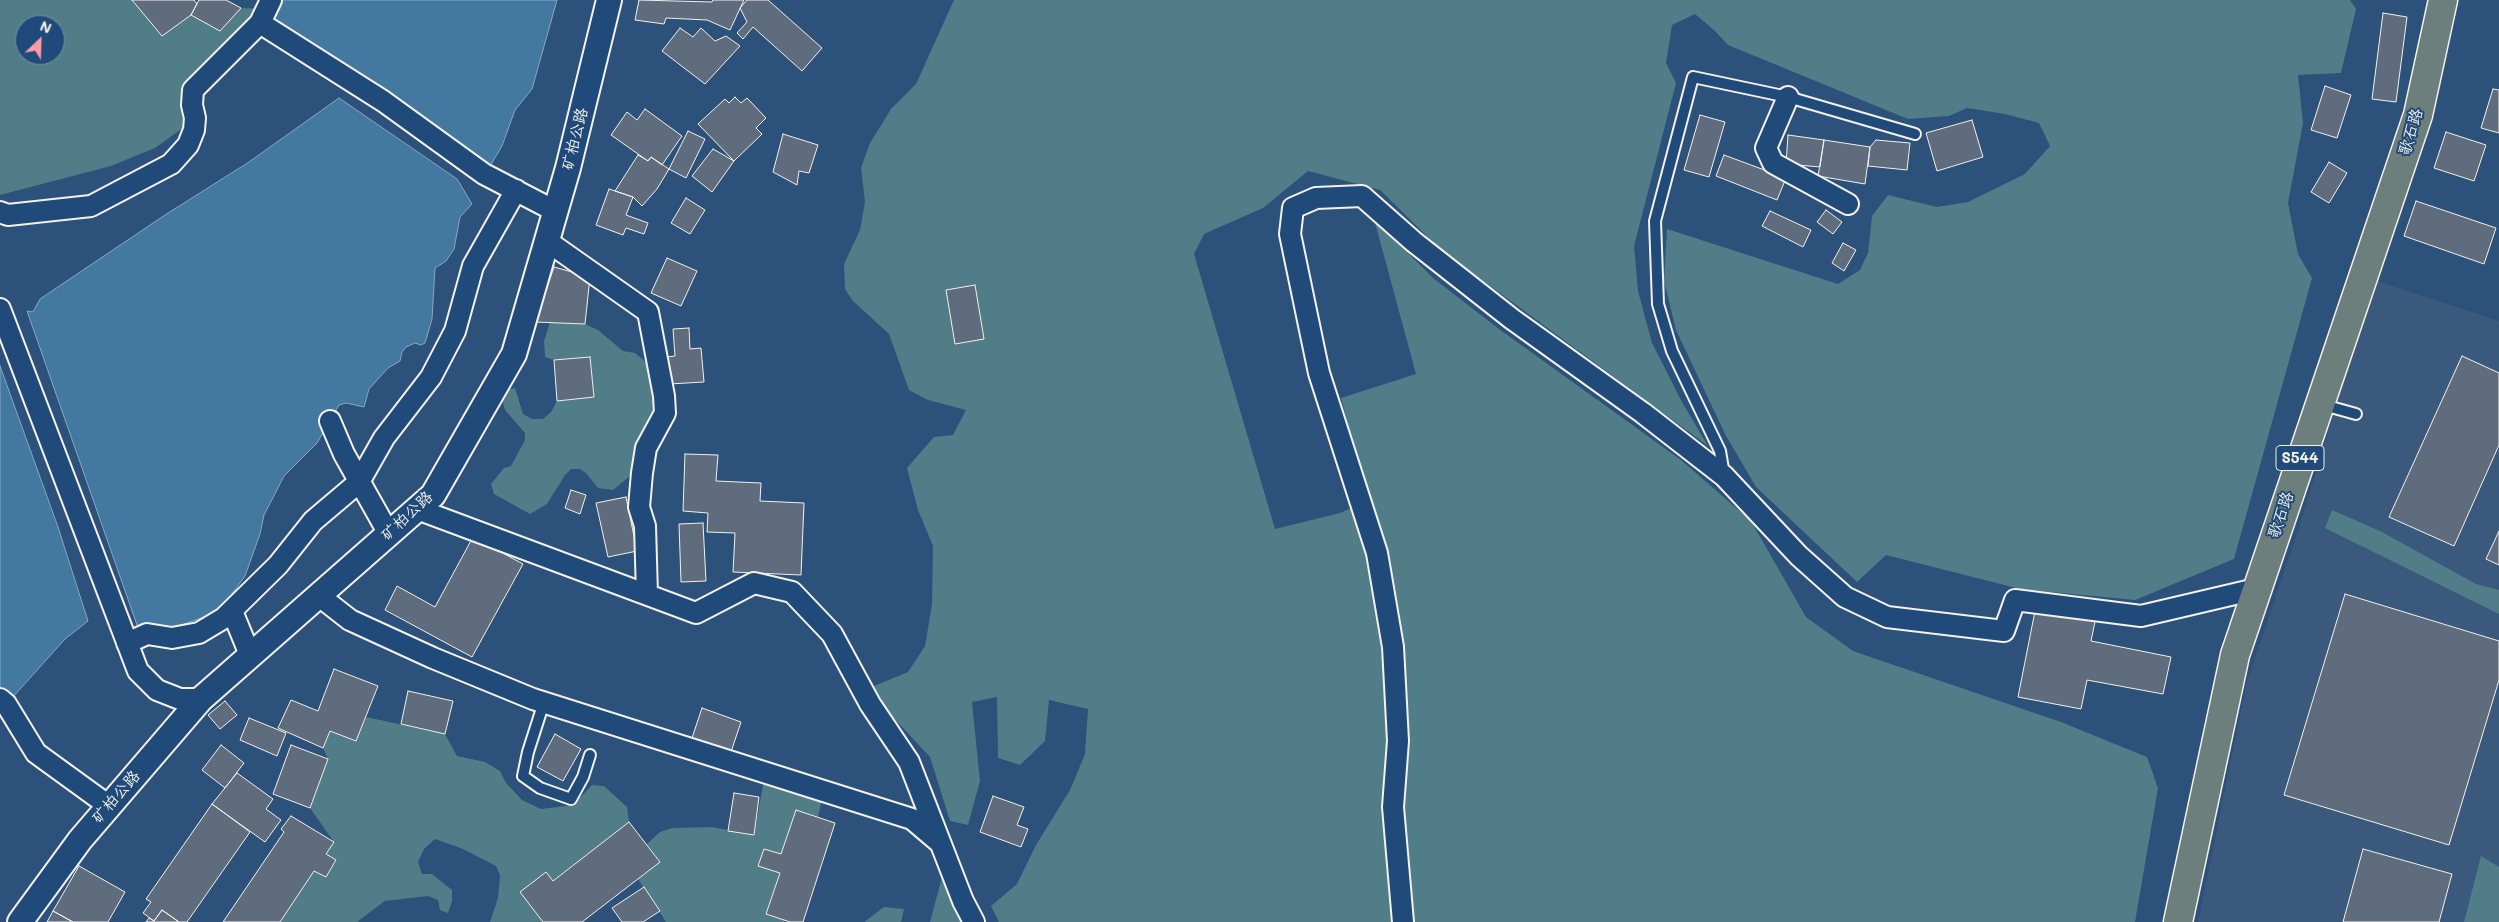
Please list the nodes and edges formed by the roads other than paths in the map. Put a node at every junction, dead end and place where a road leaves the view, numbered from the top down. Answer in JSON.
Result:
{"nodes":[{"id":1,"x":271,"y":0,"type":"edge"},
{"id":2,"x":609,"y":0,"type":"edge"},
{"id":3,"x":2443,"y":0,"type":"edge"},
{"id":4,"x":260,"y":23,"type":"junction"},
{"id":5,"x":1788,"y":97,"type":"junction"},
{"id":6,"x":1915,"y":134,"type":"dead end"},
{"id":7,"x":516,"y":190,"type":"junction"},
{"id":8,"x":1848,"y":204,"type":"dead end"},
{"id":9,"x":555,"y":211,"type":"junction"},
{"id":10,"x":0,"y":212,"type":"edge"},
{"id":11,"x":547,"y":241,"type":"junction"},
{"id":12,"x":0,"y":310,"type":"edge"},
{"id":13,"x":2319,"y":404,"type":"junction"},
{"id":14,"x":2356,"y":414,"type":"dead end"},
{"id":15,"x":330,"y":421,"type":"dead end"},
{"id":16,"x":1724,"y":476,"type":"junction"},
{"id":17,"x":359,"y":482,"type":"junction"},
{"id":18,"x":417,"y":509,"type":"junction"},
{"id":19,"x":389,"y":534,"type":"junction"},
{"id":20,"x":2256,"y":589,"type":"junction"},
{"id":21,"x":647,"y":594,"type":"junction"},
{"id":22,"x":318,"y":596,"type":"junction"},
{"id":23,"x":232,"y":611,"type":"junction"},
{"id":24,"x":127,"y":643,"type":"junction"},
{"id":25,"x":250,"y":655,"type":"junction"},
{"id":26,"x":201,"y":698,"type":"junction"},
{"id":27,"x":0,"y":699,"type":"edge"},
{"id":28,"x":544,"y":702,"type":"junction"},
{"id":29,"x":590,"y":755,"type":"dead end"},
{"id":30,"x":109,"y":806,"type":"junction"},
{"id":31,"x":942,"y":845,"type":"junction"},
{"id":32,"x":20,"y":922,"type":"edge"},
{"id":33,"x":974,"y":922,"type":"edge"},
{"id":34,"x":1403,"y":922,"type":"edge"},
{"id":35,"x":2178,"y":922,"type":"edge"}],
"edges":[{"from":1,"to":4,"type":"street"},
{"from":2,"to":9,"type":"street","name":"矿柏公路"},
{"from":3,"to":13,"type":"main road","name":"歌石路","number":"S544"},
{"from":4,"to":7,"type":"street"},
{"from":4,"to":10,"type":"street"},
{"from":5,"to":6,"type":"lane"},
{"from":5,"to":8,"type":"street"},
{"from":5,"to":16,"type":"lane"},
{"from":7,"to":9,"type":"street"},
{"from":7,"to":17,"type":"street"},
{"from":9,"to":11,"type":"street","name":"矿柏公路"},
{"from":11,"to":18,"type":"street","name":"矿柏公路"},
{"from":11,"to":21,"type":"street"},
{"from":12,"to":24,"type":"street"},
{"from":13,"to":14,"type":"lane"},
{"from":13,"to":20,"type":"main road","name":"歌石路","number":"S544"},
{"from":15,"to":17,"type":"street"},
{"from":16,"to":20,"type":"street"},
{"from":16,"to":34,"type":"street"},
{"from":17,"to":19,"type":"street"},
{"from":17,"to":23,"type":"street"},
{"from":18,"to":19,"type":"street","name":"矿柏公路"},
{"from":18,"to":21,"type":"street"},
{"from":19,"to":22,"type":"street","name":"矿柏公路"},
{"from":20,"to":35,"type":"main road","name":"歌石路","number":"S544"},
{"from":21,"to":31,"type":"street"},
{"from":22,"to":25,"type":"street","name":"矿柏公路"},
{"from":22,"to":28,"type":"street"},
{"from":23,"to":24,"type":"street"},
{"from":23,"to":25,"type":"street"},
{"from":24,"to":26,"type":"street"},
{"from":25,"to":26,"type":"street","name":"矿柏公路"},
{"from":26,"to":30,"type":"street","name":"矿柏公路"},
{"from":27,"to":30,"type":"street"},
{"from":28,"to":29,"type":"lane"},
{"from":28,"to":31,"type":"street"},
{"from":30,"to":32,"type":"street","name":"矿柏公路"},
{"from":31,"to":33,"type":"street"}]}
